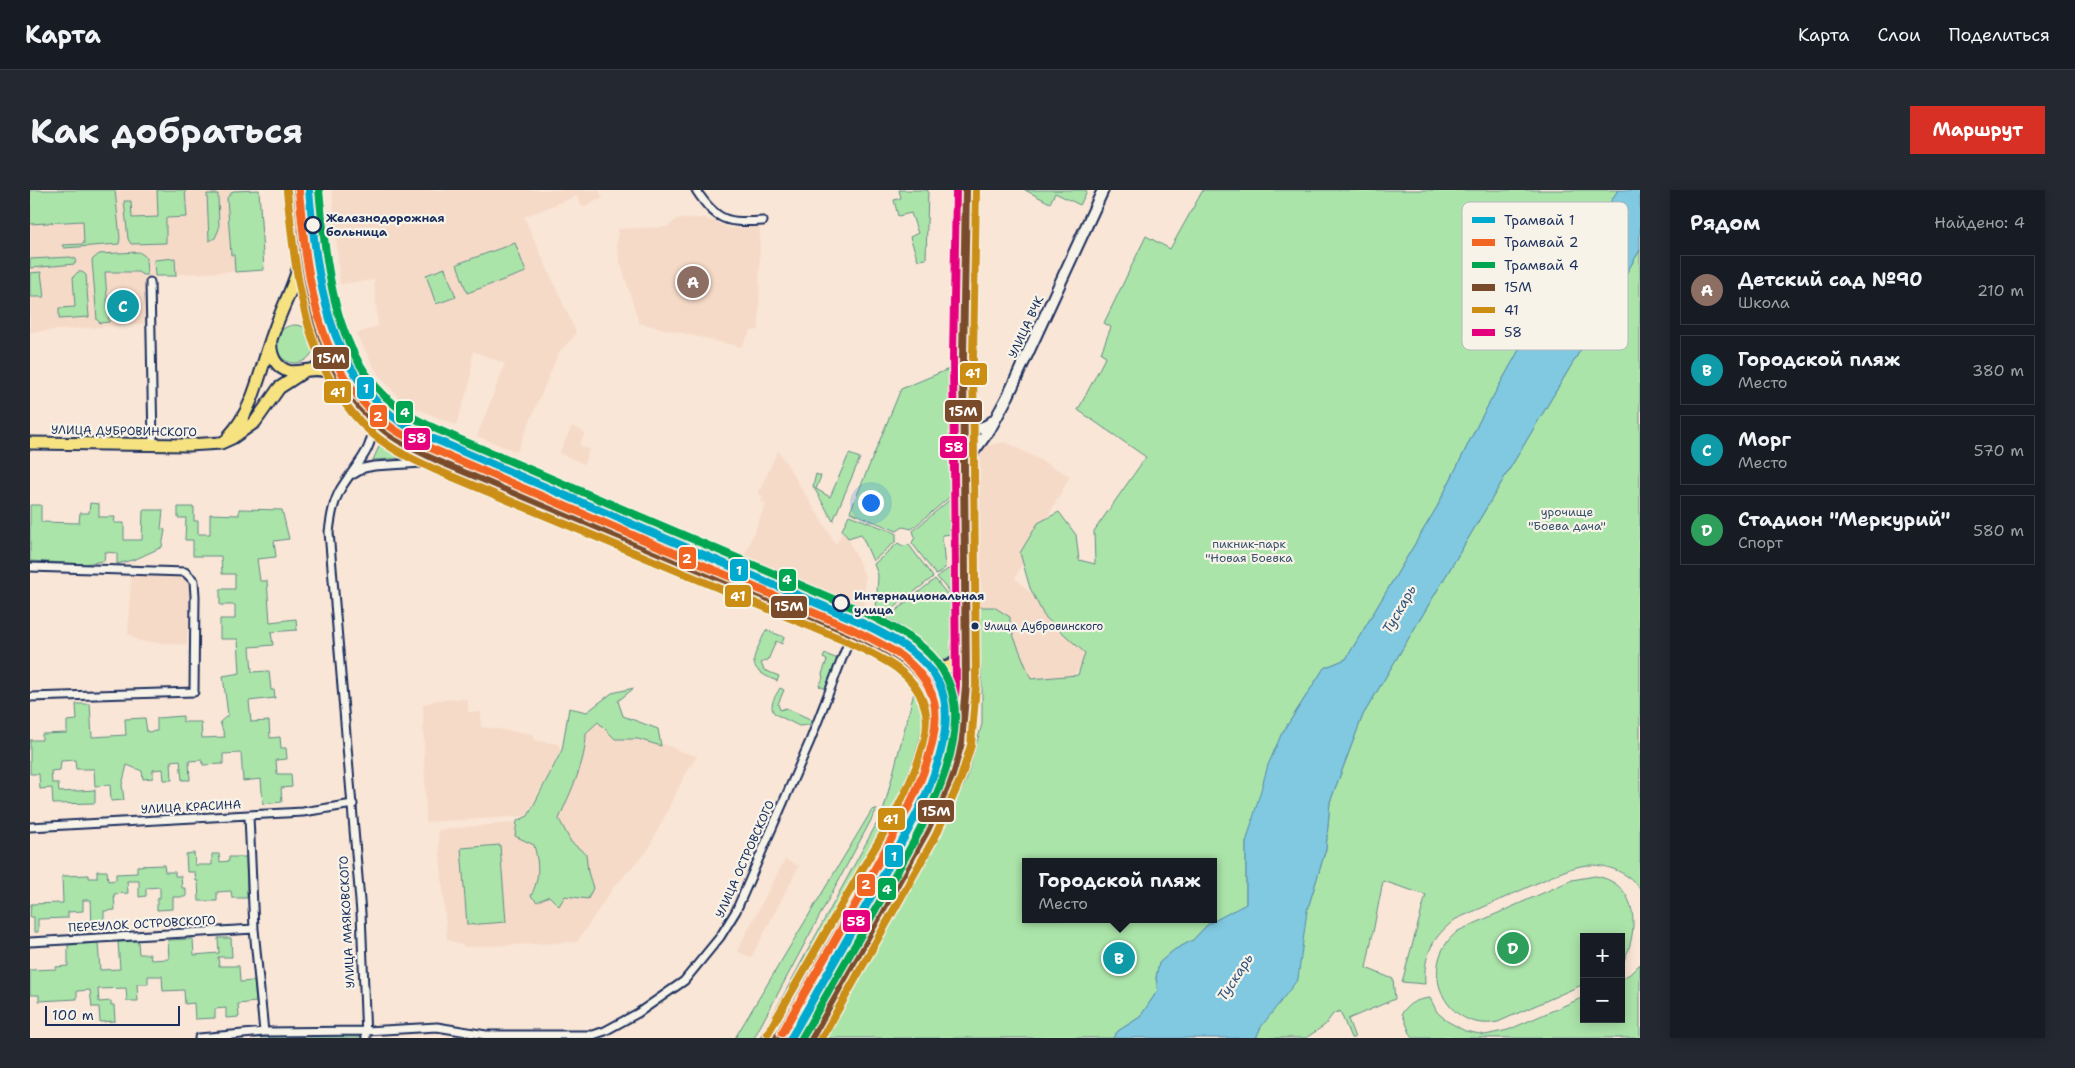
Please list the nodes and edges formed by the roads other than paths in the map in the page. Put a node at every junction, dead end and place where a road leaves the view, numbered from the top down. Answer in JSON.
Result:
{"nodes":[{"id":1,"x":297,"y":190,"type":"edge"},
{"id":2,"x":696,"y":190,"type":"edge"},
{"id":3,"x":966,"y":190,"type":"edge"},
{"id":4,"x":1103,"y":190,"type":"edge"},
{"id":5,"x":763,"y":221,"type":"dead end"},
{"id":6,"x":303,"y":248,"type":"junction"},
{"id":7,"x":150,"y":282,"type":"dead end"},
{"id":8,"x":271,"y":339,"type":"junction"},
{"id":9,"x":303,"y":372,"type":"junction"},
{"id":10,"x":345,"y":388,"type":"junction"},
{"id":11,"x":964,"y":414,"type":"junction"},
{"id":12,"x":997,"y":417,"type":"junction"},
{"id":13,"x":373,"y":420,"type":"junction"},
{"id":14,"x":30,"y":444,"type":"edge"},
{"id":15,"x":217,"y":444,"type":"junction"},
{"id":16,"x":153,"y":445,"type":"junction"},
{"id":17,"x":440,"y":462,"type":"junction"},
{"id":18,"x":965,"y":471,"type":"junction"},
{"id":19,"x":348,"y":479,"type":"junction"},
{"id":20,"x":30,"y":567,"type":"edge"},
{"id":21,"x":852,"y":633,"type":"junction"},
{"id":22,"x":966,"y":641,"type":"junction"},
{"id":23,"x":892,"y":653,"type":"junction"},
{"id":24,"x":30,"y":697,"type":"edge"},
{"id":25,"x":932,"y":752,"type":"junction"},
{"id":26,"x":952,"y":775,"type":"junction"},
{"id":27,"x":353,"y":804,"type":"junction"},
{"id":28,"x":249,"y":816,"type":"junction"},
{"id":29,"x":30,"y":827,"type":"edge"},
{"id":30,"x":254,"y":929,"type":"junction"},
{"id":31,"x":30,"y":942,"type":"edge"},
{"id":32,"x":264,"y":1032,"type":"junction"},
{"id":33,"x":366,"y":1035,"type":"edge"},
{"id":34,"x":200,"y":1038,"type":"edge"},
{"id":35,"x":777,"y":1038,"type":"edge"},
{"id":36,"x":812,"y":1038,"type":"edge"}],
"edges":[{"from":1,"to":6,"type":"main road"},
{"from":2,"to":5,"type":"street"},
{"from":3,"to":11,"type":"main road"},
{"from":4,"to":12,"type":"main road","name":"УЛИЦА ВЧК"},
{"from":6,"to":8,"type":"main road"},
{"from":6,"to":10,"type":"main road"},
{"from":7,"to":16,"type":"street"},
{"from":8,"to":9,"type":"main road"},
{"from":8,"to":15,"type":"main road"},
{"from":9,"to":10,"type":"main road"},
{"from":9,"to":15,"type":"main road"},
{"from":10,"to":13,"type":"main road"},
{"from":11,"to":12,"type":"main road"},
{"from":11,"to":18,"type":"main road"},
{"from":12,"to":18,"type":"main road","name":"УЛИЦА ВЧК"},
{"from":13,"to":17,"type":"main road"},
{"from":13,"to":19,"type":"street","name":"УЛИЦА МАЯКОВСКОГО"},
{"from":14,"to":16,"type":"main road","name":"УЛИЦА ДУБРОВИНСКОГО"},
{"from":15,"to":16,"type":"main road","name":"УЛИЦА ДУБРОВИНСКОГО"},
{"from":17,"to":19,"type":"street"},
{"from":17,"to":21,"type":"main road"},
{"from":18,"to":22,"type":"main road"},
{"from":19,"to":27,"type":"street","name":"УЛИЦА МАЯКОВСКОГО"},
{"from":20,"to":24,"type":"street"},
{"from":21,"to":23,"type":"main road"},
{"from":21,"to":33,"type":"street","name":"УЛИЦА ОСТРОВСКОГО"},
{"from":22,"to":23,"type":"main road"},
{"from":22,"to":26,"type":"main road"},
{"from":23,"to":25,"type":"main road"},
{"from":25,"to":26,"type":"main road"},
{"from":25,"to":35,"type":"main road"},
{"from":26,"to":36,"type":"main road"},
{"from":27,"to":28,"type":"street","name":"УЛИЦА КРАСИНА"},
{"from":27,"to":33,"type":"street","name":"УЛИЦА МАЯКОВСКОГО"},
{"from":28,"to":29,"type":"street","name":"УЛИЦА КРАСИНА"},
{"from":28,"to":30,"type":"street"},
{"from":30,"to":31,"type":"street","name":"ПЕРЕУЛОК ОСТРОВСКОГО"},
{"from":30,"to":32,"type":"street"},
{"from":32,"to":33,"type":"street","name":"УЛИЦА ОСТРОВСКОГО"},
{"from":32,"to":34,"type":"street","name":"УЛИЦА ОСТРОВСКОГО"}]}
